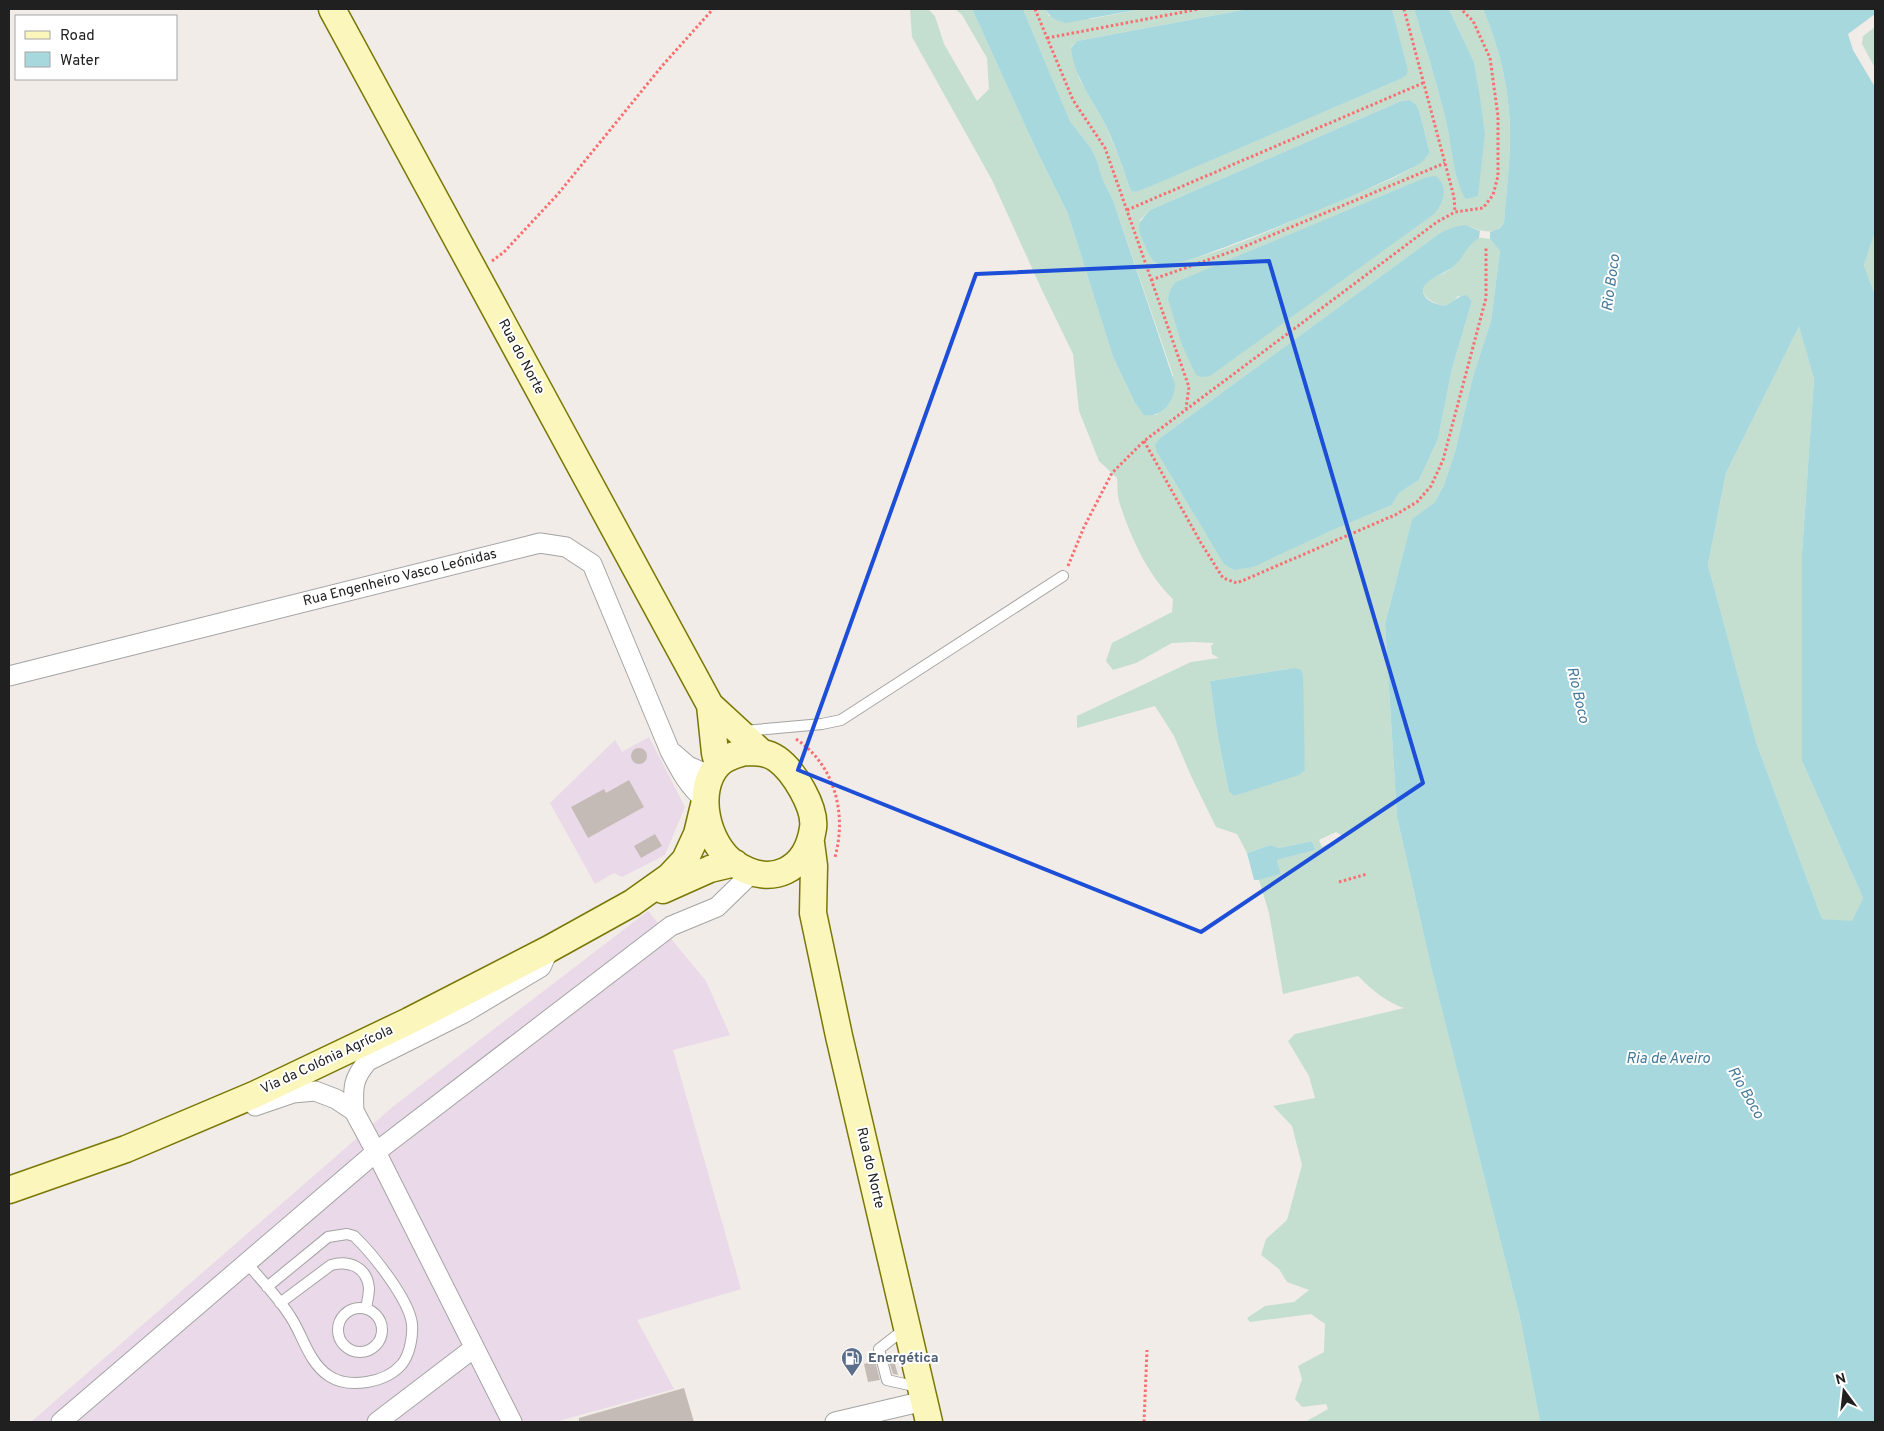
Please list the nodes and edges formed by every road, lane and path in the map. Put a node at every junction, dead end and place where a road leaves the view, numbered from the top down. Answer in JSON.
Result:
{"nodes":[{"id":1,"x":332,"y":9,"type":"edge"},
{"id":2,"x":713,"y":9,"type":"edge"},
{"id":3,"x":1035,"y":9,"type":"edge"},
{"id":4,"x":1199,"y":9,"type":"edge"},
{"id":5,"x":1404,"y":9,"type":"edge"},
{"id":6,"x":1461,"y":9,"type":"edge"},
{"id":7,"x":1047,"y":38,"type":"junction"},
{"id":8,"x":1424,"y":83,"type":"junction"},
{"id":9,"x":1445,"y":163,"type":"junction"},
{"id":10,"x":1127,"y":210,"type":"junction"},
{"id":11,"x":1455,"y":212,"type":"junction"},
{"id":12,"x":1486,"y":248,"type":"dead end"},
{"id":13,"x":476,"y":273,"type":"junction"},
{"id":14,"x":1152,"y":280,"type":"junction"},
{"id":15,"x":1186,"y":408,"type":"junction"},
{"id":16,"x":1144,"y":441,"type":"junction"},
{"id":17,"x":1063,"y":576,"type":"joint"},
{"id":18,"x":9,"y":676,"type":"edge"},
{"id":19,"x":710,"y":705,"type":"junction"},
{"id":20,"x":738,"y":732,"type":"junction"},
{"id":21,"x":670,"y":751,"type":"junction"},
{"id":22,"x":761,"y":752,"type":"junction"},
{"id":23,"x":710,"y":786,"type":"junction"},
{"id":24,"x":811,"y":843,"type":"junction"},
{"id":25,"x":754,"y":870,"type":"junction"},
{"id":26,"x":1367,"y":874,"type":"dead end"},
{"id":27,"x":1339,"y":882,"type":"dead end"},
{"id":28,"x":632,"y":903,"type":"junction"},
{"id":29,"x":813,"y":913,"type":"junction"},
{"id":30,"x":549,"y":949,"type":"junction"},
{"id":31,"x":354,"y":1111,"type":"junction"},
{"id":32,"x":126,"y":1149,"type":"junction"},
{"id":33,"x":376,"y":1152,"type":"junction"},
{"id":34,"x":9,"y":1190,"type":"edge"},
{"id":35,"x":247,"y":1263,"type":"junction"},
{"id":36,"x":267,"y":1287,"type":"junction"},
{"id":37,"x":280,"y":1303,"type":"junction"},
{"id":38,"x":366,"y":1309,"type":"junction"},
{"id":39,"x":474,"y":1348,"type":"junction"},
{"id":40,"x":1147,"y":1350,"type":"dead end"},
{"id":41,"x":924,"y":1403,"type":"edge"},
{"id":42,"x":61,"y":1422,"type":"edge"},
{"id":43,"x":377,"y":1422,"type":"edge"},
{"id":44,"x":512,"y":1422,"type":"edge"},
{"id":45,"x":835,"y":1422,"type":"edge"},
{"id":46,"x":1144,"y":1422,"type":"edge"}],
"edges":[{"from":1,"to":13,"type":"main road","name":"Rua do Norte"},
{"from":2,"to":13,"type":"path"},
{"from":3,"to":7,"type":"path"},
{"from":4,"to":7,"type":"path"},
{"from":5,"to":8,"type":"path"},
{"from":6,"to":11,"type":"path"},
{"from":7,"to":10,"type":"path"},
{"from":8,"to":9,"type":"path"},
{"from":8,"to":10,"type":"path"},
{"from":9,"to":11,"type":"path"},
{"from":9,"to":14,"type":"path"},
{"from":10,"to":14,"type":"path"},
{"from":11,"to":15,"type":"path"},
{"from":12,"to":16,"type":"path"},
{"from":13,"to":19,"type":"main road","name":"Rua do Norte"},
{"from":14,"to":15,"type":"path"},
{"from":15,"to":16,"type":"path"},
{"from":16,"to":17,"type":"path"},
{"from":17,"to":20,"type":"lane"},
{"from":18,"to":21,"type":"street","name":"Rua Engenheiro Vasco Leónidas"},
{"from":19,"to":20,"type":"main road","name":"Rua do Norte"},
{"from":19,"to":23,"type":"main road","name":"Rua do Norte"},
{"from":20,"to":22,"type":"main road","name":"Rua do Norte"},
{"from":21,"to":23,"type":"street"},
{"from":21,"to":23,"type":"street","name":"Rua Engenheiro Vasco Leónidas"},
{"from":22,"to":23,"type":"main road"},
{"from":22,"to":24,"type":"main road"},
{"from":23,"to":25,"type":"main road"},
{"from":23,"to":28,"type":"main road","name":"Via da Colónia Agrícola"},
{"from":24,"to":25,"type":"main road"},
{"from":24,"to":29,"type":"main road","name":"Rua do Norte"},
{"from":25,"to":28,"type":"main road","name":"Via da Colónia Agrícola"},
{"from":25,"to":29,"type":"main road","name":"Rua do Norte"},
{"from":25,"to":33,"type":"street"},
{"from":26,"to":27,"type":"path"},
{"from":28,"to":30,"type":"main road","name":"Via da Colónia Agrícola"},
{"from":29,"to":41,"type":"main road","name":"Rua do Norte"},
{"from":30,"to":31,"type":"street"},
{"from":30,"to":32,"type":"main road","name":"Via da Colónia Agrícola"},
{"from":31,"to":32,"type":"street"},
{"from":31,"to":33,"type":"street"},
{"from":32,"to":34,"type":"main road","name":"Via da Colónia Agrícola"},
{"from":33,"to":35,"type":"street"},
{"from":33,"to":39,"type":"street"},
{"from":35,"to":36,"type":"lane"},
{"from":35,"to":42,"type":"street"},
{"from":36,"to":37,"type":"lane"},
{"from":36,"to":37,"type":"lane"},
{"from":37,"to":38,"type":"lane"},
{"from":38,"to":38,"type":"lane"},
{"from":39,"to":43,"type":"street"},
{"from":39,"to":44,"type":"street"},
{"from":40,"to":46,"type":"path"},
{"from":41,"to":45,"type":"street"}]}
